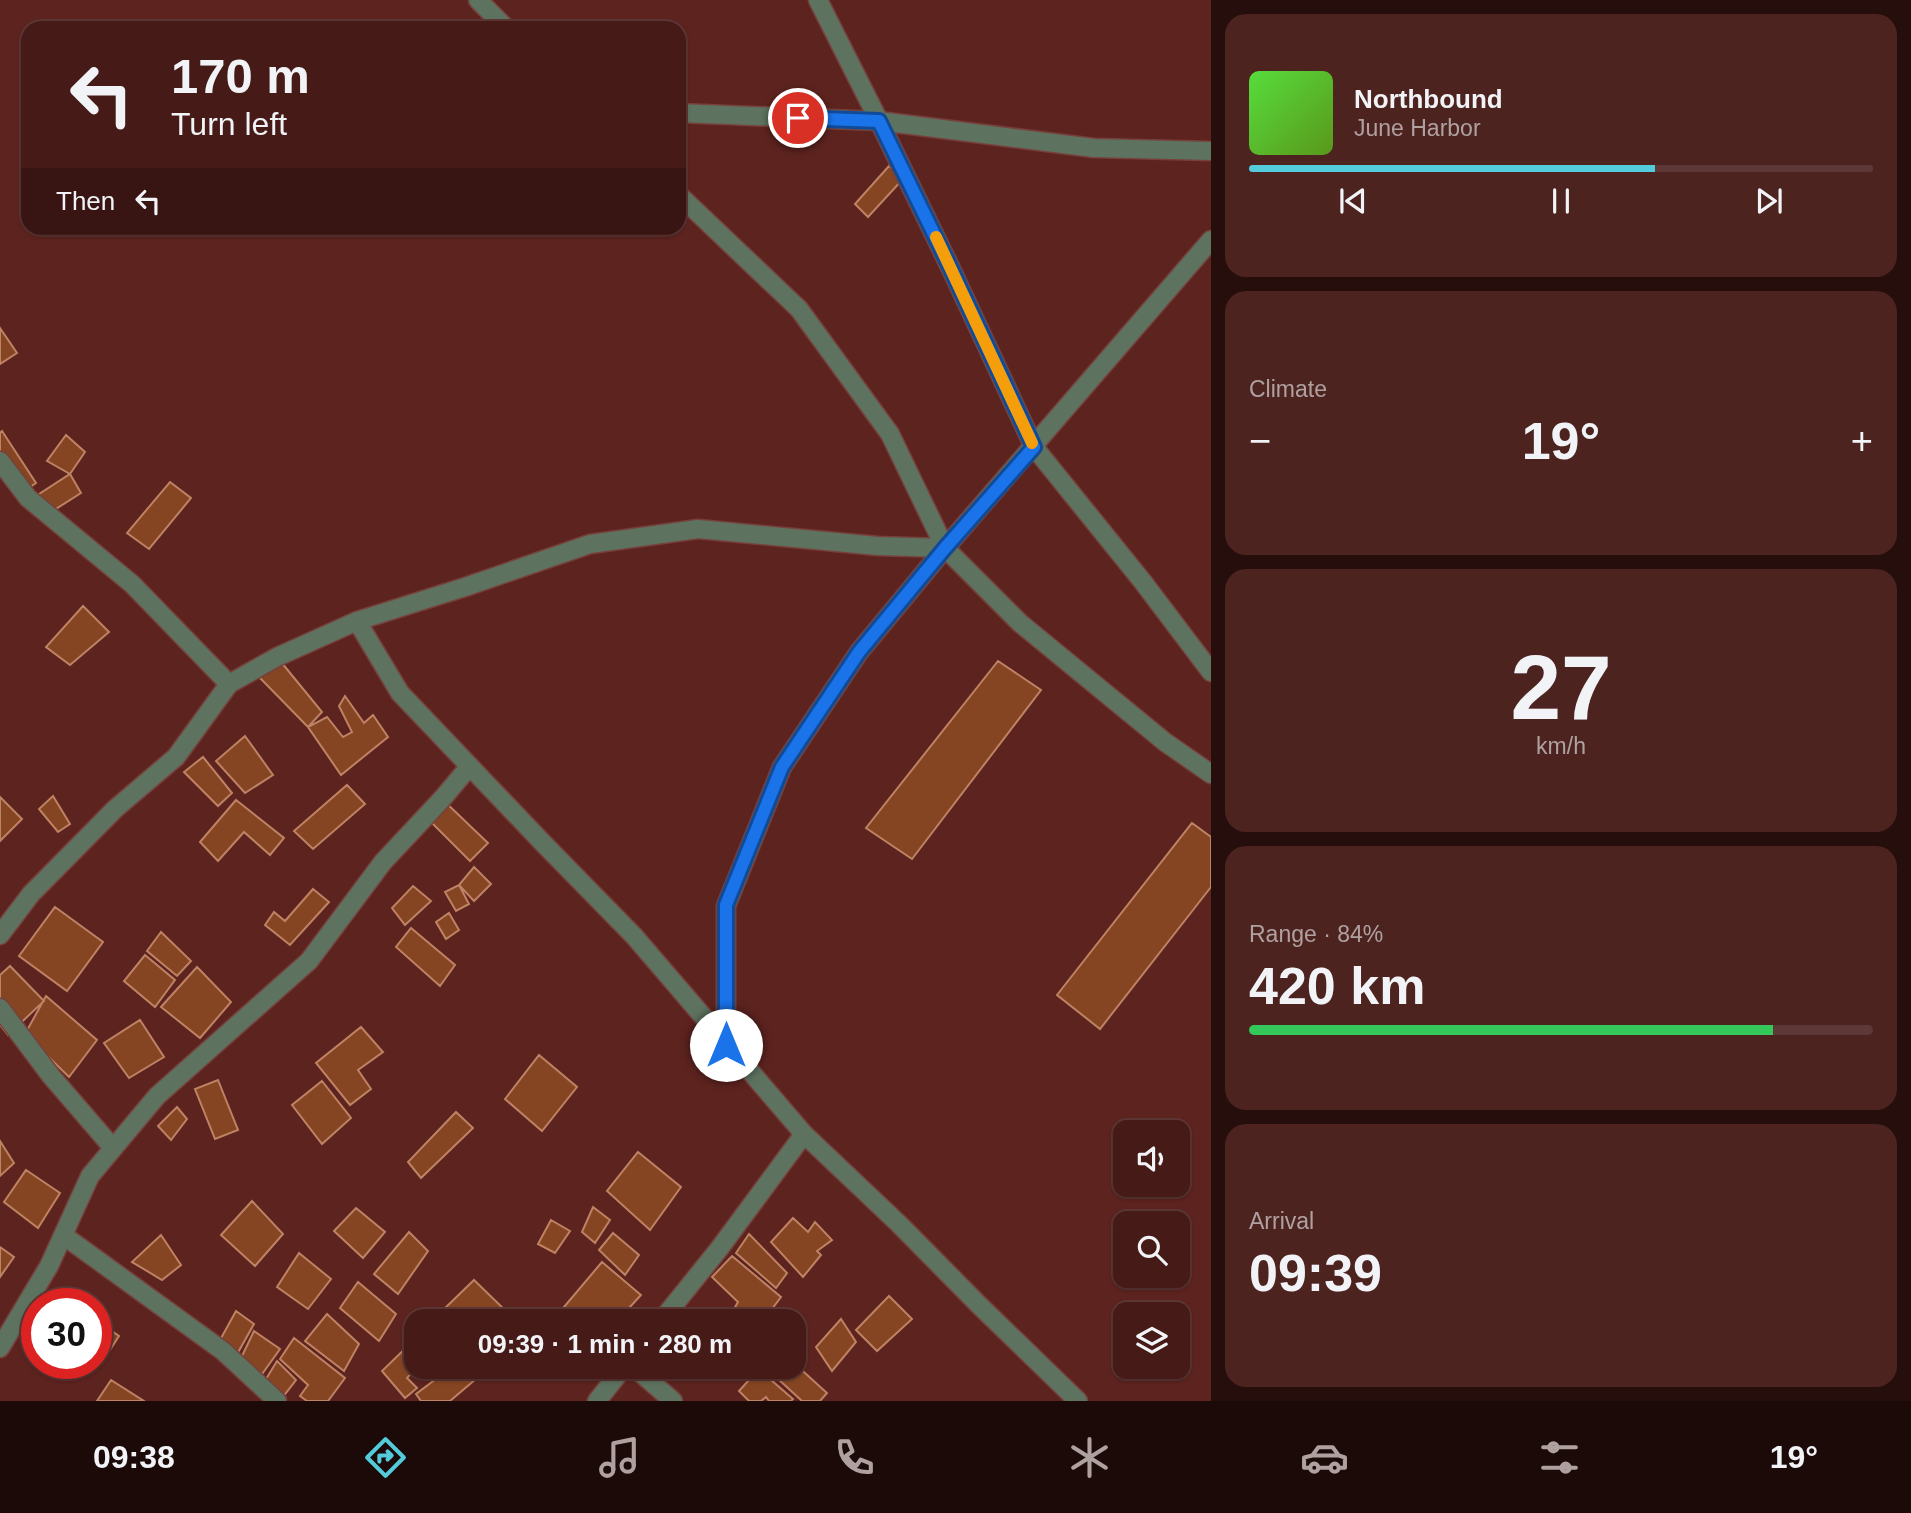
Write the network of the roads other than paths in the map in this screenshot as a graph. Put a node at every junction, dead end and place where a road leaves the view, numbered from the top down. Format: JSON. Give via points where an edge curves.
{"nodes":[{"id":1,"x":478,"y":0,"type":"edge"},
{"id":2,"x":818,"y":0,"type":"edge"},
{"id":3,"x":499,"y":21,"type":"edge"},
{"id":4,"x":686,"y":113,"type":"edge"},
{"id":5,"x":879,"y":121,"type":"junction"},
{"id":6,"x":1211,"y":151,"type":"edge"},
{"id":7,"x":686,"y":202,"type":"edge"},
{"id":8,"x":1211,"y":240,"type":"edge"},
{"id":9,"x":1034,"y":447,"type":"junction"},
{"id":10,"x":0,"y":461,"type":"edge"},
{"id":11,"x":945,"y":548,"type":"junction"},
{"id":12,"x":357,"y":621,"type":"junction"},
{"id":13,"x":1211,"y":672,"type":"edge"},
{"id":14,"x":229,"y":684,"type":"junction"},
{"id":15,"x":469,"y":767,"type":"junction"},
{"id":16,"x":1211,"y":774,"type":"edge"},
{"id":17,"x":0,"y":935,"type":"edge"},
{"id":18,"x":0,"y":1008,"type":"edge"},
{"id":19,"x":726,"y":1045,"type":"junction"},
{"id":20,"x":804,"y":1133,"type":"junction"},
{"id":21,"x":113,"y":1148,"type":"junction"},
{"id":22,"x":63,"y":1235,"type":"junction"},
{"id":23,"x":671,"y":1309,"type":"edge"},
{"id":24,"x":0,"y":1348,"type":"edge"},
{"id":25,"x":614,"y":1379,"type":"edge"},
{"id":26,"x":648,"y":1379,"type":"edge"},
{"id":27,"x":276,"y":1401,"type":"edge"},
{"id":28,"x":597,"y":1401,"type":"edge"},
{"id":29,"x":673,"y":1401,"type":"edge"},
{"id":30,"x":1077,"y":1401,"type":"edge"}],
"edges":[{"from":1,"to":3,"type":"street"},
{"from":2,"to":5,"type":"street"},
{"from":4,"to":5,"type":"street"},
{"from":5,"to":6,"type":"street","via":[[1094,148]]},
{"from":5,"to":9,"type":"street"},
{"from":7,"to":11,"type":"street","via":[[799,309],[890,433]]},
{"from":8,"to":9,"type":"street"},
{"from":9,"to":11,"type":"street"},
{"from":9,"to":13,"type":"street"},
{"from":10,"to":14,"type":"street","via":[[28,498],[132,584]]},
{"from":11,"to":12,"type":"street","via":[[698,529],[590,544]]},
{"from":11,"to":16,"type":"street","via":[[1020,623]]},
{"from":11,"to":19,"type":"street","via":[[859,652],[782,767],[726,905]]},
{"from":12,"to":14,"type":"street"},
{"from":12,"to":15,"type":"street","via":[[400,693]]},
{"from":14,"to":17,"type":"street","via":[[176,757],[115,809],[31,894]]},
{"from":15,"to":19,"type":"street","via":[[634,936]]},
{"from":15,"to":21,"type":"street","via":[[383,862],[309,961],[157,1096]]},
{"from":18,"to":21,"type":"street"},
{"from":19,"to":20,"type":"street"},
{"from":20,"to":23,"type":"street"},
{"from":20,"to":30,"type":"street"},
{"from":21,"to":22,"type":"street","via":[[90,1176]]},
{"from":22,"to":24,"type":"street"},
{"from":22,"to":27,"type":"street","via":[[223,1351]]},
{"from":25,"to":28,"type":"street"},
{"from":26,"to":29,"type":"street"}]}
